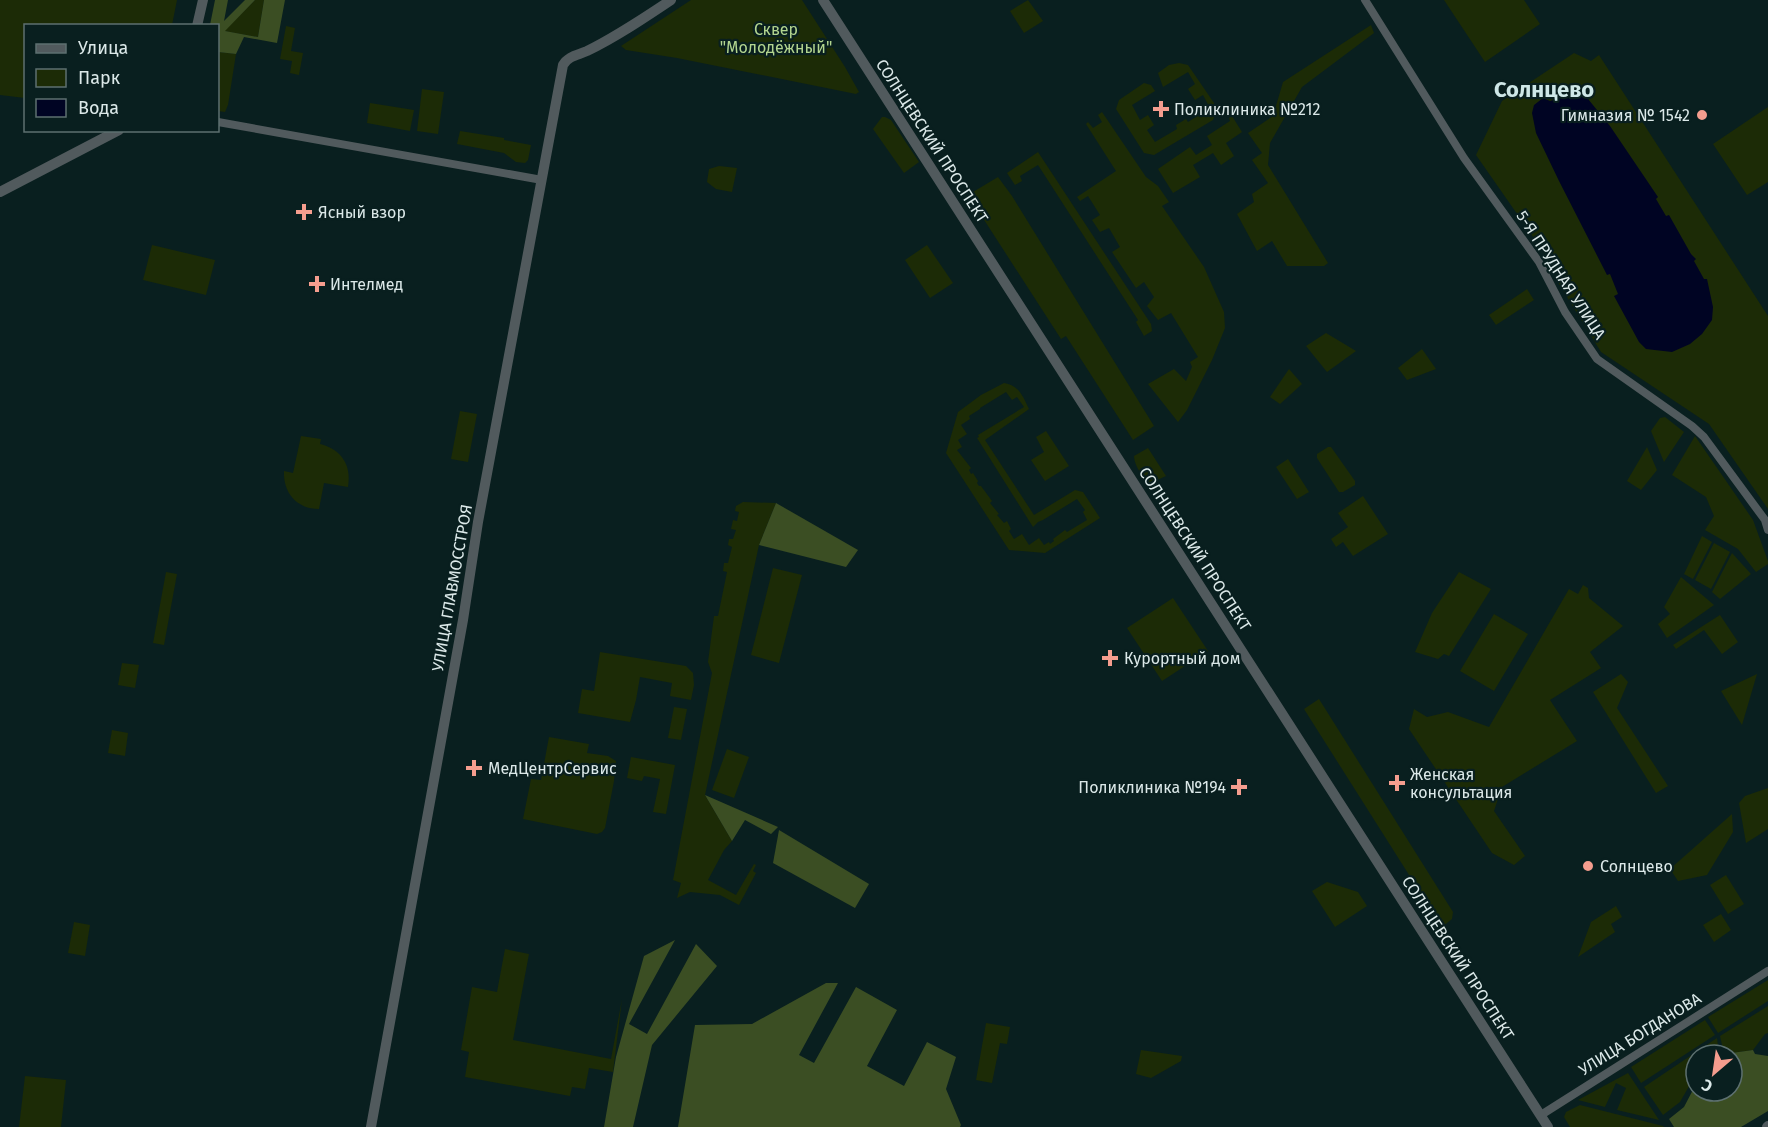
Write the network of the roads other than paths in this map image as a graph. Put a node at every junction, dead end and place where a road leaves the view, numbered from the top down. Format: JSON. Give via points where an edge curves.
{"nodes":[{"id":1,"x":203,"y":0,"type":"edge"},
{"id":2,"x":671,"y":0,"type":"edge"},
{"id":3,"x":823,"y":0,"type":"edge"},
{"id":4,"x":1365,"y":0,"type":"edge"},
{"id":5,"x":197,"y":24,"type":"edge"},
{"id":6,"x":219,"y":122,"type":"edge"},
{"id":7,"x":115,"y":132,"type":"edge"},
{"id":8,"x":542,"y":180,"type":"junction"},
{"id":9,"x":0,"y":192,"type":"edge"},
{"id":10,"x":1768,"y":531,"type":"edge"},
{"id":11,"x":1768,"y":971,"type":"edge"},
{"id":12,"x":1541,"y":1115,"type":"junction"},
{"id":13,"x":371,"y":1127,"type":"edge"},
{"id":14,"x":1548,"y":1127,"type":"edge"}],
"edges":[{"from":1,"to":5,"type":"street"},
{"from":2,"to":8,"type":"street","name":"УЛИЦА ГЛАВМОССТРОЯ","via":[[613,37],[570,57],[563,65]]},
{"from":3,"to":12,"type":"street","name":"СОЛНЦЕВСКИЙ ПРОСПЕКТ"},
{"from":4,"to":10,"type":"street","name":"5-Я ПРУДНАЯ УЛИЦА","via":[[1464,158],[1539,262],[1565,312],[1598,359],[1704,438],[1765,520]]},
{"from":6,"to":8,"type":"street"},
{"from":7,"to":9,"type":"street"},
{"from":8,"to":13,"type":"street","name":"УЛИЦА ГЛАВМОССТРОЯ"},
{"from":11,"to":12,"type":"street","name":"УЛИЦА БОГДАНОВА"},
{"from":12,"to":14,"type":"street"}]}
